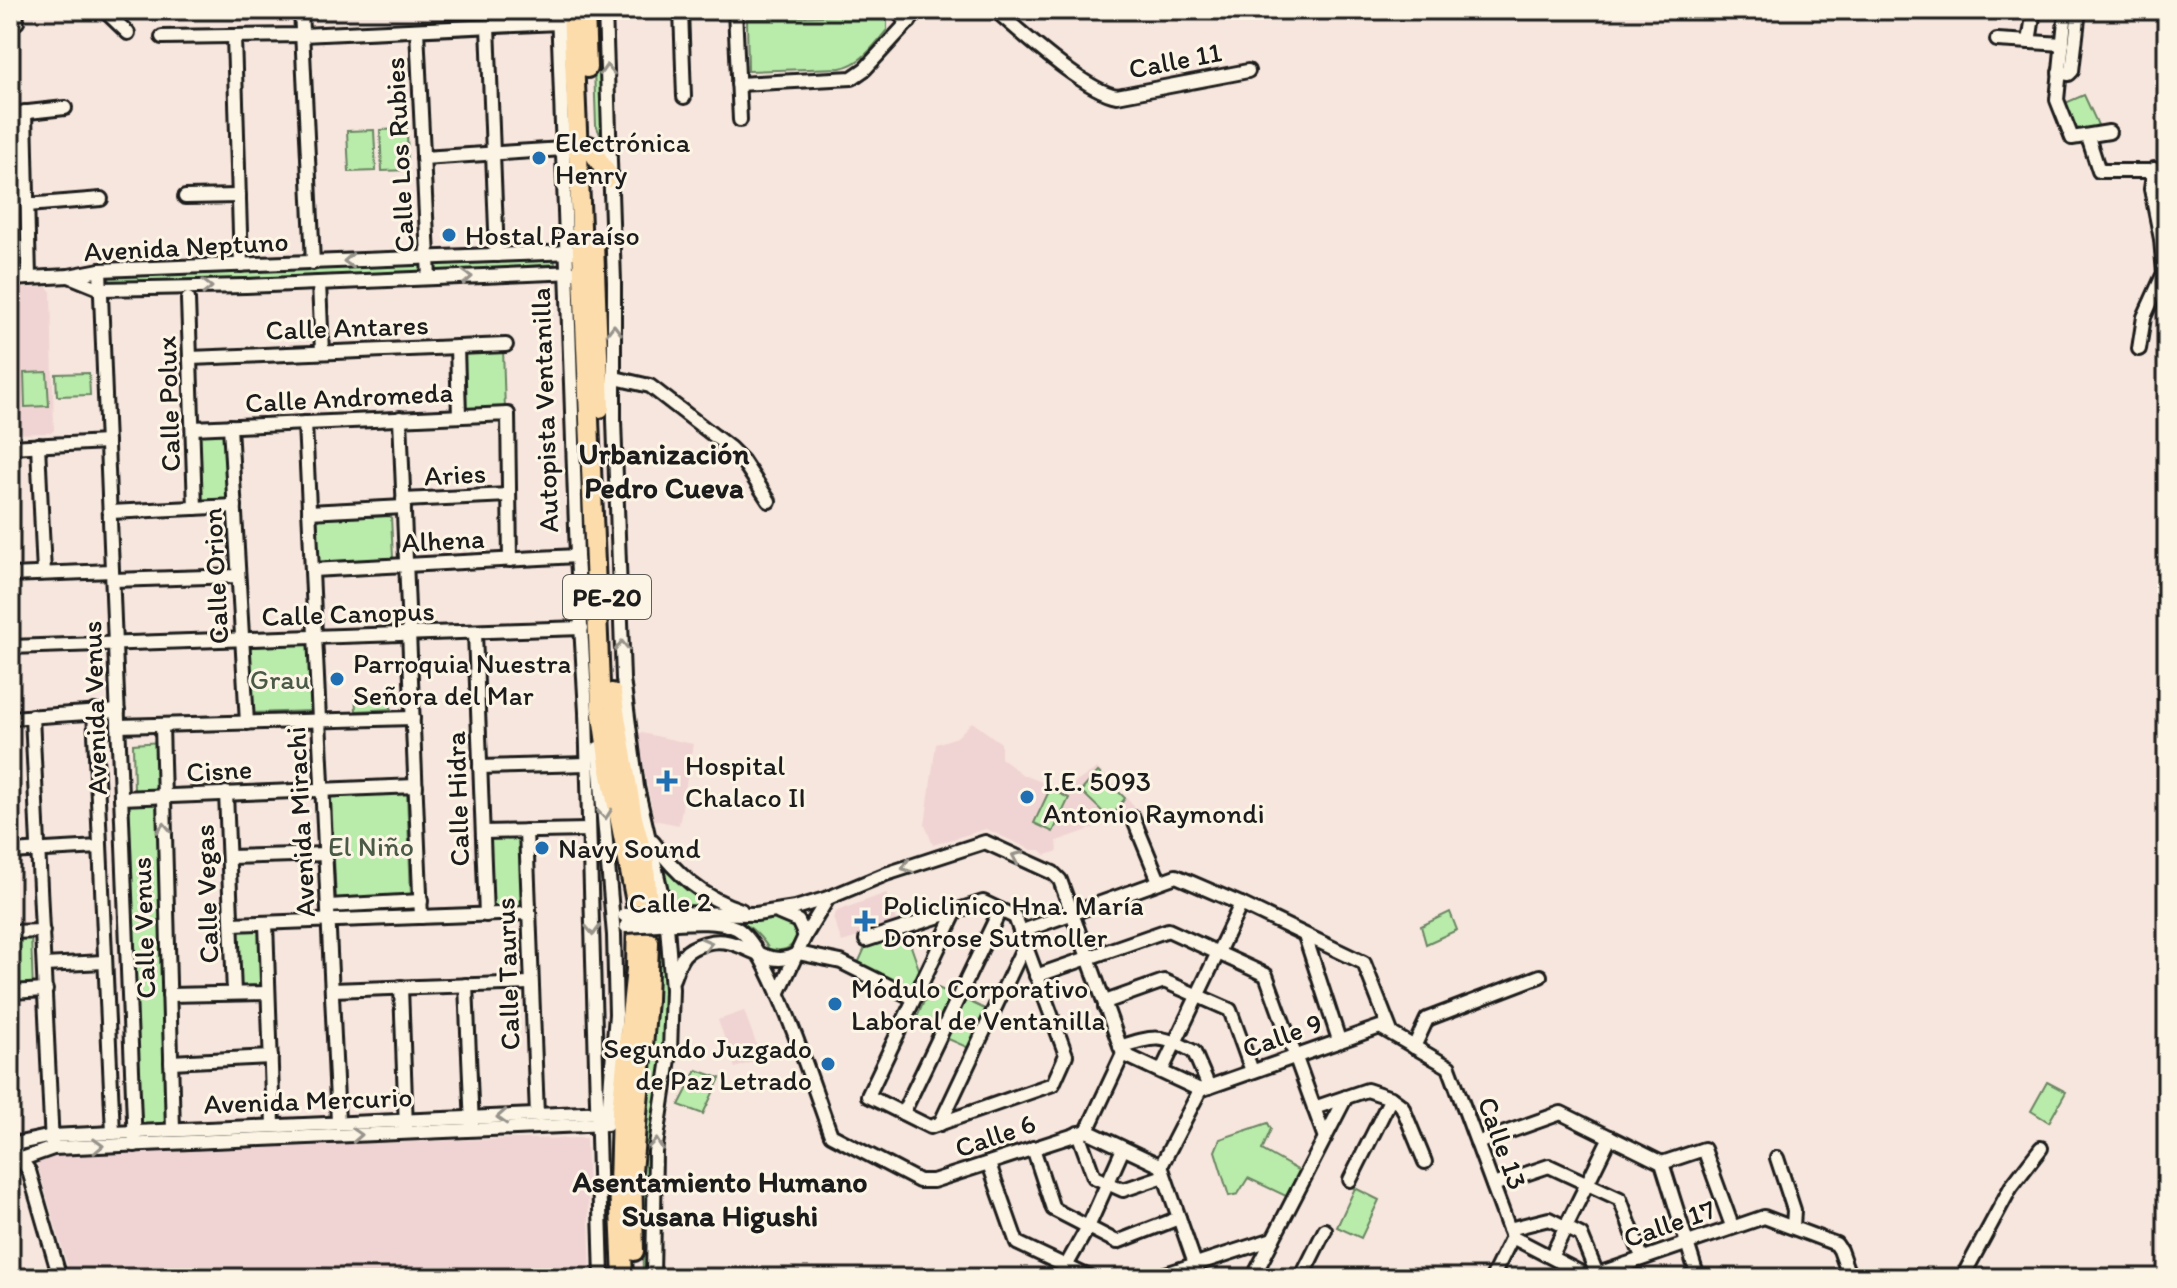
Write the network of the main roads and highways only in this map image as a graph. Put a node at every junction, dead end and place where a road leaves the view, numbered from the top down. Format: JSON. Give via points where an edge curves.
{"nodes":[{"id":1,"x":585,"y":10,"type":"edge"},
{"id":2,"x":563,"y":14,"type":"edge"},
{"id":3,"x":575,"y":89,"type":"junction"},
{"id":4,"x":562,"y":122,"type":"road end"},
{"id":5,"x":589,"y":146,"type":"junction"},
{"id":6,"x":610,"y":178,"type":"road end"},
{"id":7,"x":581,"y":251,"type":"junction"},
{"id":8,"x":582,"y":272,"type":"junction"},
{"id":9,"x":595,"y":603,"type":"junction"},
{"id":10,"x":582,"y":628,"type":"road end"},
{"id":11,"x":641,"y":920,"type":"junction"},
{"id":12,"x":623,"y":1278,"type":"edge"},
{"id":13,"x":635,"y":1278,"type":"edge"}],
"edges":[{"from":1,"to":5,"type":"highway","number":"PE-20"},
{"from":2,"to":3,"type":"highway","number":"PE-20"},
{"from":3,"to":4,"type":"highway"},
{"from":3,"to":7,"type":"highway","number":"PE-20"},
{"from":5,"to":6,"type":"highway"},
{"from":5,"to":7,"type":"highway","number":"PE-20"},
{"from":7,"to":8,"type":"highway","name":"Autopista Ventanilla","number":"PE-20"},
{"from":8,"to":9,"type":"highway","name":"Autopista Ventanilla","number":"PE-20"},
{"from":8,"to":11,"type":"highway","name":"Autopista Ventanilla","number":"PE-20","via":[[613,706],[645,863]]},
{"from":9,"to":10,"type":"highway"},
{"from":9,"to":11,"type":"highway","name":"Autopista Ventanilla","number":"PE-20","via":[[604,735]]},
{"from":11,"to":12,"type":"highway","number":"PE-20","via":[[621,1110]]},
{"from":11,"to":13,"type":"highway","number":"PE-20","via":[[647,1000],[632,1172]]}]}
